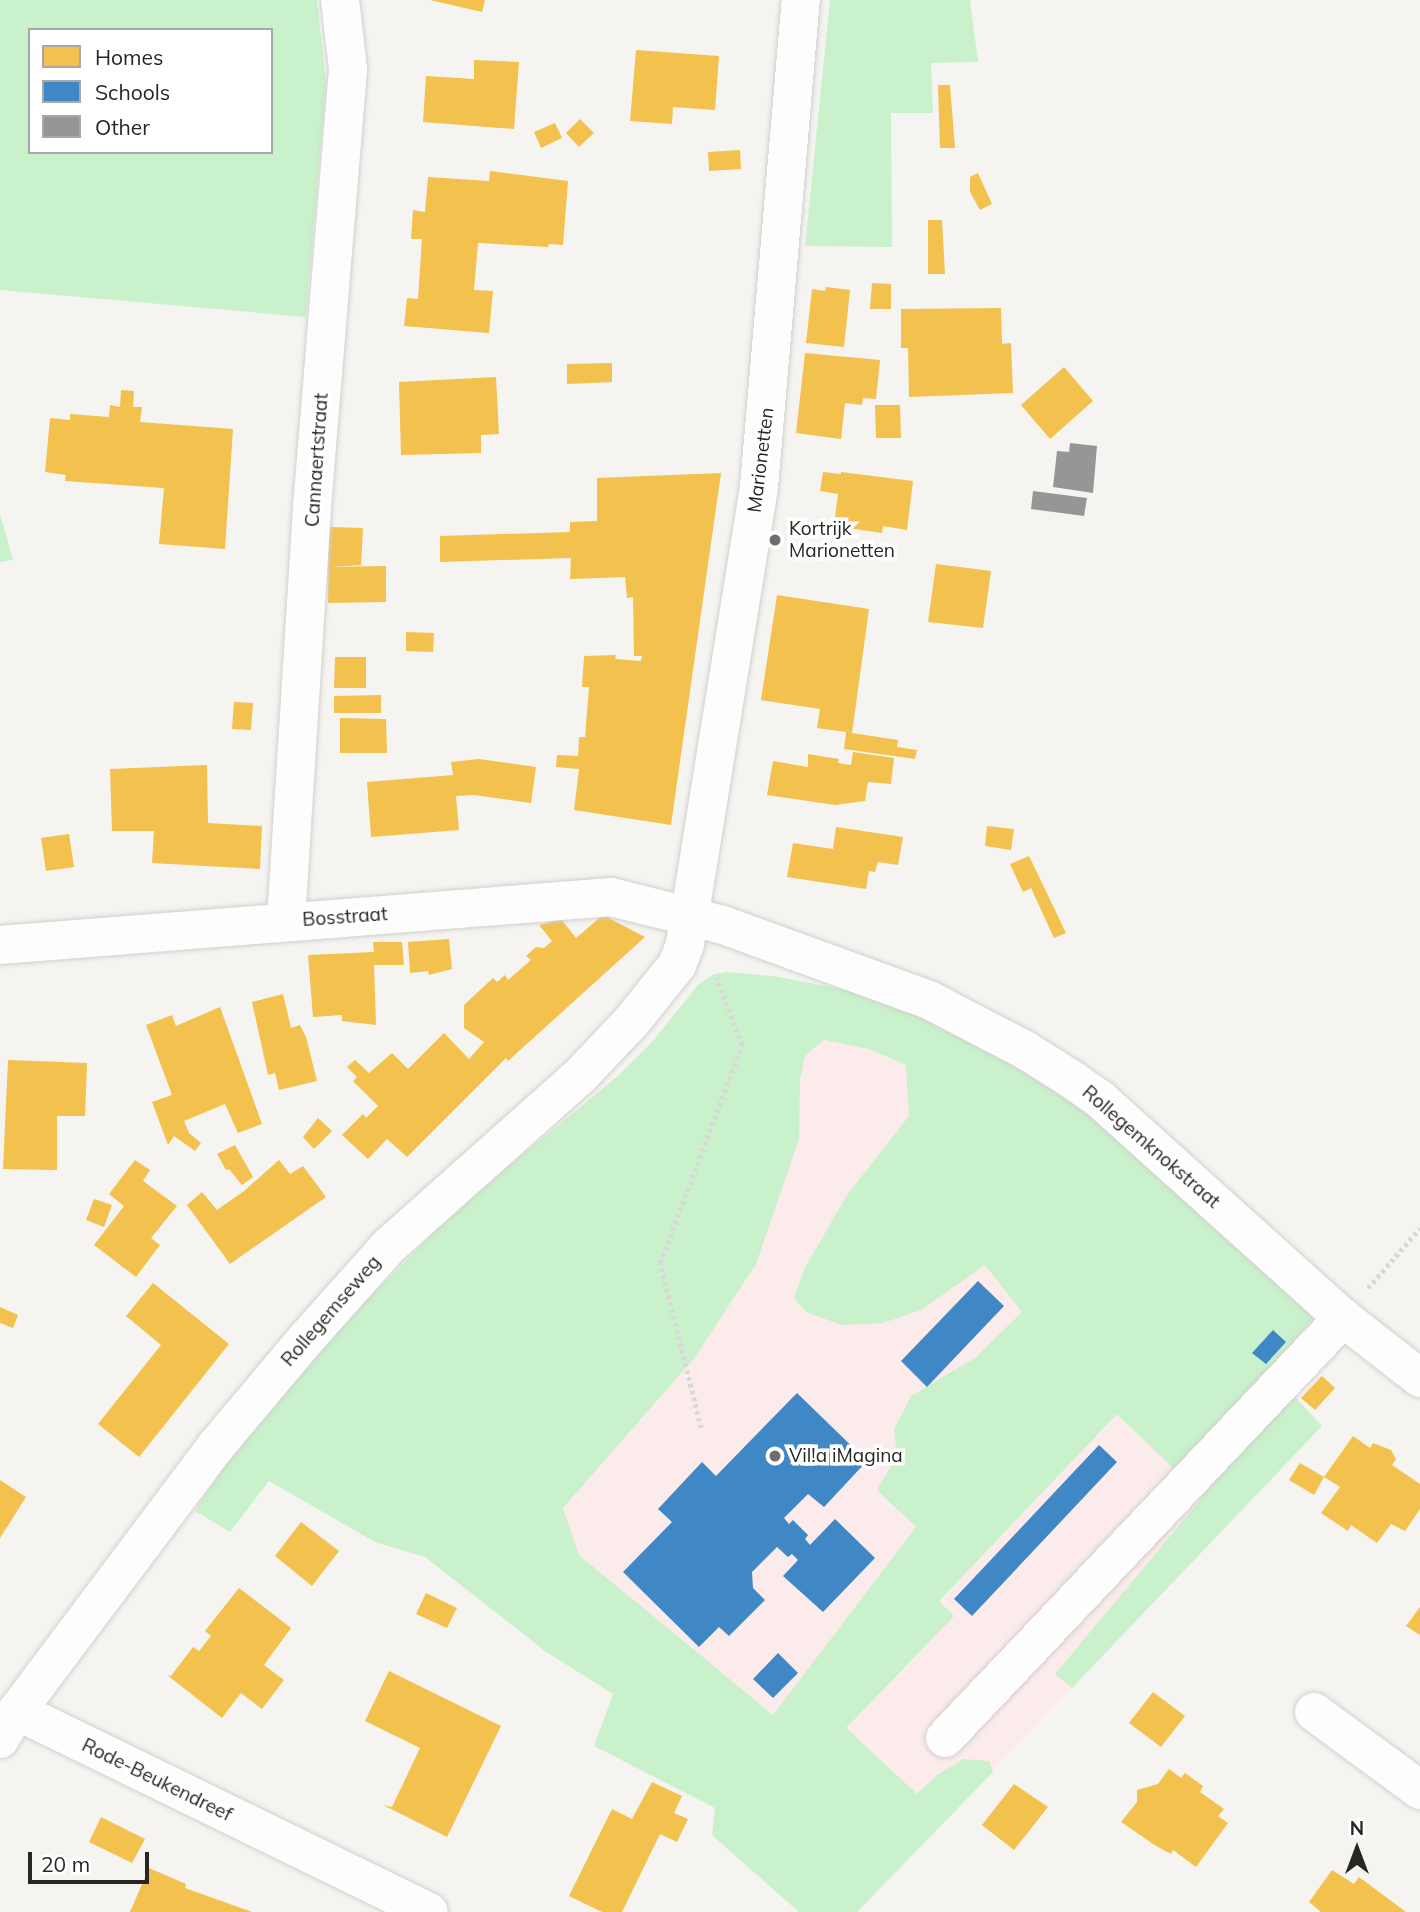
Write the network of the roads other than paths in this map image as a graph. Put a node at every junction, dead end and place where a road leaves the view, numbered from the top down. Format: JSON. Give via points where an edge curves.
{"nodes":[{"id":1,"x":340,"y":0,"type":"edge"},
{"id":2,"x":802,"y":0,"type":"edge"},
{"id":3,"x":286,"y":921,"type":"junction"},
{"id":4,"x":687,"y":930,"type":"junction"},
{"id":5,"x":0,"y":945,"type":"edge"},
{"id":6,"x":1343,"y":1318,"type":"junction"},
{"id":7,"x":1420,"y":1378,"type":"edge"},
{"id":8,"x":1314,"y":1712,"type":"dead end"},
{"id":9,"x":8,"y":1725,"type":"edge"},
{"id":10,"x":944,"y":1738,"type":"dead end"},
{"id":11,"x":1420,"y":1790,"type":"edge"},
{"id":12,"x":368,"y":1898,"type":"edge"},
{"id":13,"x":429,"y":1912,"type":"edge"}],
"edges":[{"from":1,"to":3,"type":"street","name":"Cannaertstraat","via":[[348,69],[312,507]]},
{"from":2,"to":4,"type":"street","name":"Marionetten","via":[[759,487]]},
{"from":3,"to":4,"type":"street","name":"Bosstraat","via":[[611,897]]},
{"from":3,"to":5,"type":"street","name":"Bosstraat"},
{"from":4,"to":6,"type":"street","name":"Rollegemknokstraat","via":[[723,925],[929,1000],[1025,1050],[1102,1101]]},
{"from":4,"to":9,"type":"street","name":"Rollegemseweg","via":[[677,965],[632,1021],[588,1067],[389,1246],[307,1338],[216,1446]]},
{"from":6,"to":7,"type":"street","name":"Rollegemknokstraat"},
{"from":6,"to":10,"type":"street"},
{"from":8,"to":11,"type":"street"},
{"from":9,"to":12,"type":"street","name":"Rode-Beukendreef"},
{"from":12,"to":13,"type":"street","name":"Rode-Beukendreef"}]}
